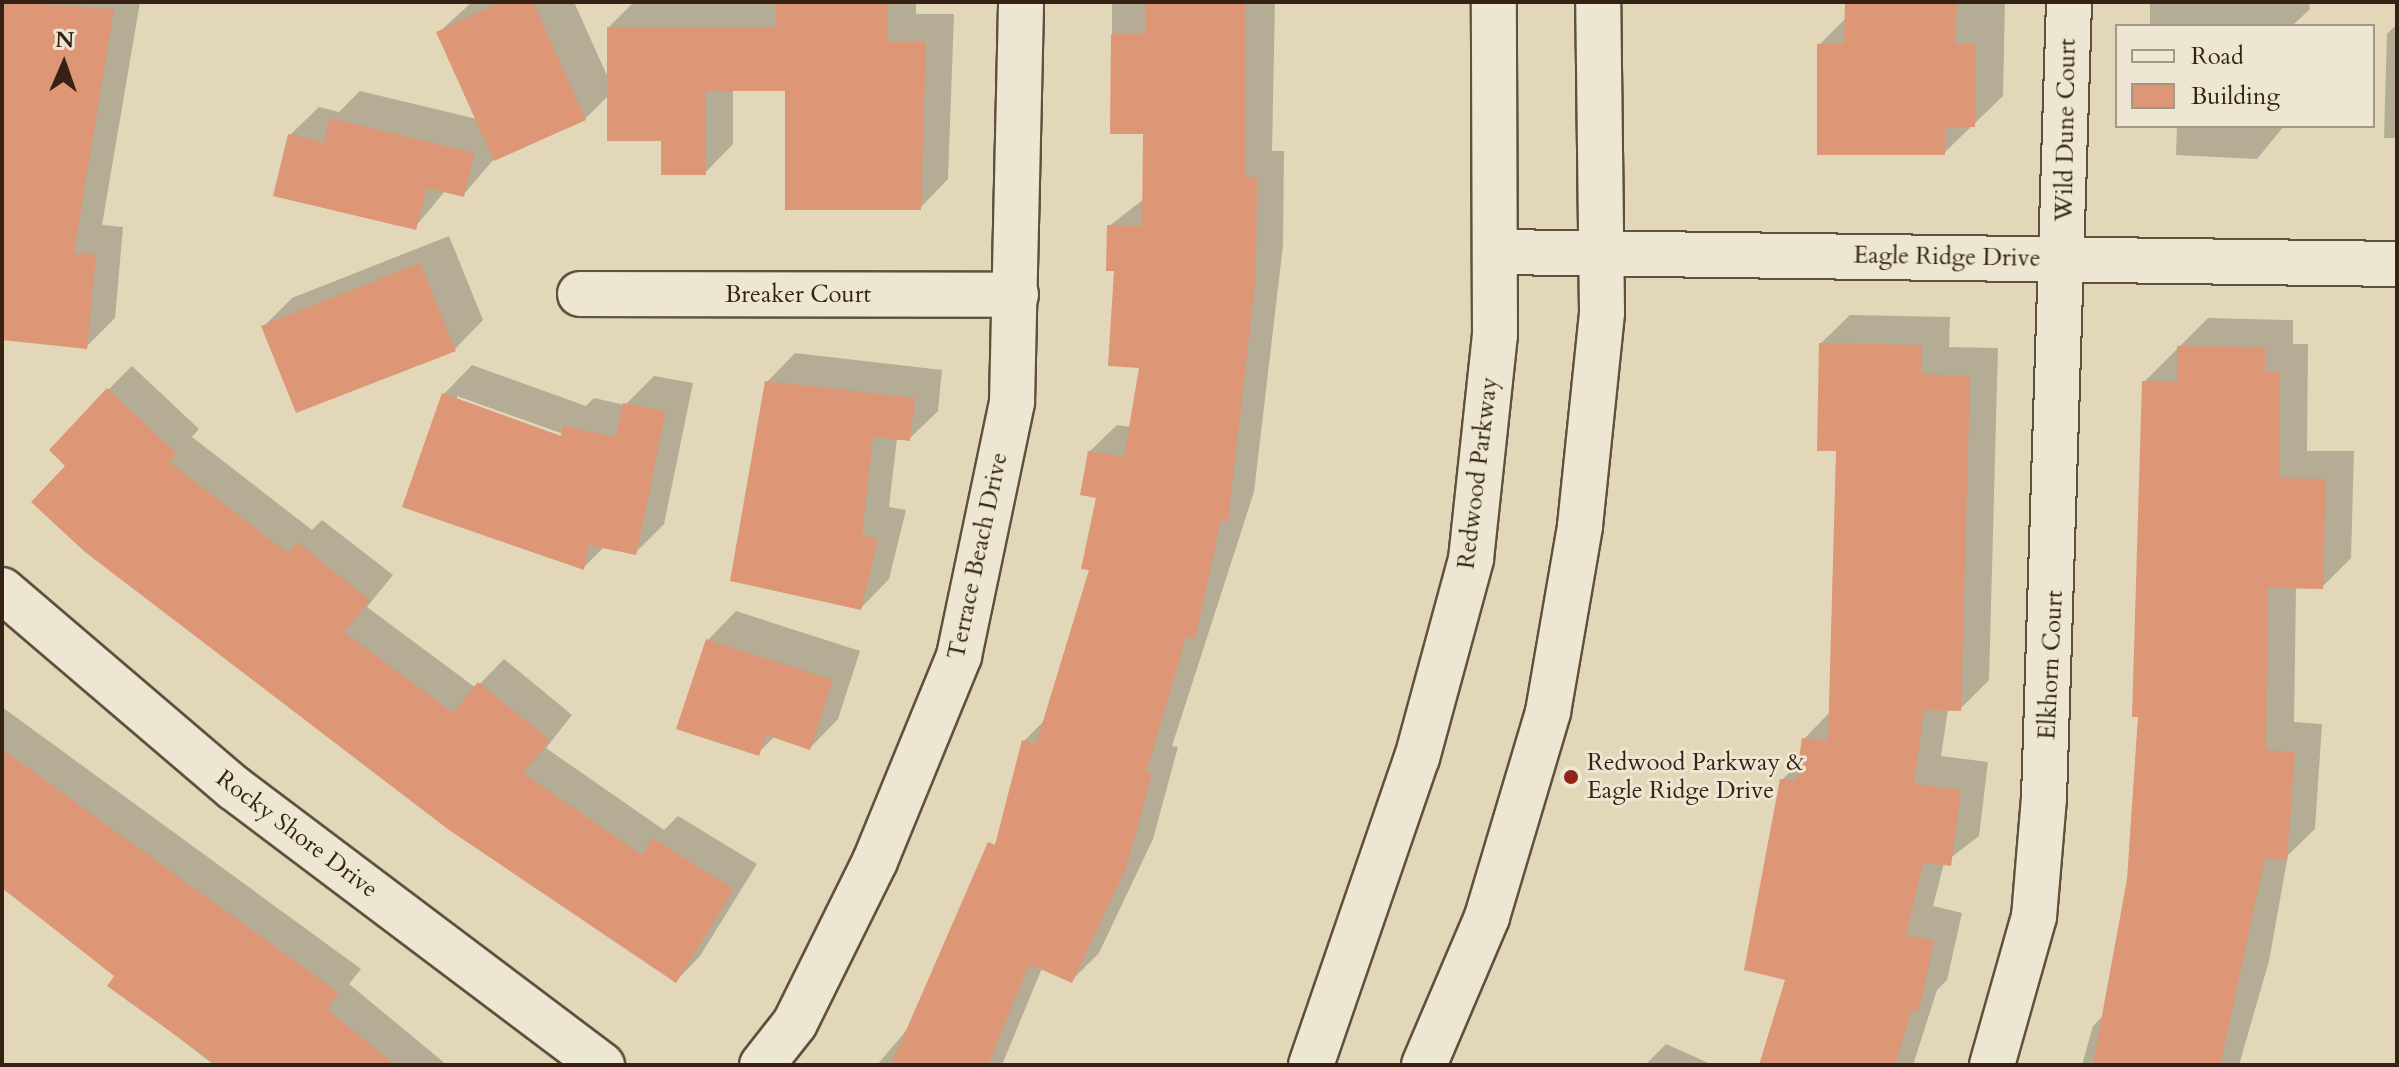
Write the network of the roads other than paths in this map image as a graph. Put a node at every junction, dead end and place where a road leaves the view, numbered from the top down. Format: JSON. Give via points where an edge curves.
{"nodes":[{"id":1,"x":1021,"y":2,"type":"edge"},
{"id":2,"x":1494,"y":2,"type":"edge"},
{"id":3,"x":1598,"y":2,"type":"edge"},
{"id":4,"x":2069,"y":2,"type":"edge"},
{"id":5,"x":1496,"y":252,"type":"junction"},
{"id":6,"x":1602,"y":254,"type":"junction"},
{"id":7,"x":2063,"y":259,"type":"junction"},
{"id":8,"x":2397,"y":264,"type":"edge"},
{"id":9,"x":580,"y":294,"type":"dead end"},
{"id":10,"x":1016,"y":295,"type":"junction"},
{"id":11,"x":2,"y":590,"type":"edge"},
{"id":12,"x":602,"y":1065,"type":"edge"},
{"id":13,"x":762,"y":1065,"type":"edge"},
{"id":14,"x":1311,"y":1065,"type":"edge"},
{"id":15,"x":1424,"y":1065,"type":"edge"},
{"id":16,"x":1992,"y":1065,"type":"edge"}],
"edges":[{"from":1,"to":10,"type":"street","name":"Terrace Beach Drive"},
{"from":2,"to":5,"type":"street","name":"Redwood Parkway"},
{"from":3,"to":6,"type":"street"},
{"from":4,"to":7,"type":"street","name":"Wild Dune Court"},
{"from":5,"to":6,"type":"street","name":"Eagle Ridge Drive"},
{"from":5,"to":14,"type":"street","name":"Redwood Parkway","via":[[1495,335],[1471,559],[1417,758]]},
{"from":6,"to":7,"type":"street","name":"Eagle Ridge Drive"},
{"from":6,"to":15,"type":"street","via":[[1580,526],[1548,712],[1487,917]]},
{"from":7,"to":8,"type":"street","name":"Eagle Ridge Drive"},
{"from":7,"to":16,"type":"street","name":"Elkhorn Court","via":[[2053,648],[2035,902]]},
{"from":9,"to":10,"type":"street","name":"Breaker Court"},
{"from":10,"to":13,"type":"street","name":"Terrace Beach Drive","via":[[1012,402],[959,656],[875,861],[795,1023]]},
{"from":11,"to":12,"type":"street","name":"Rocky Shore Drive","via":[[234,788]]}]}
